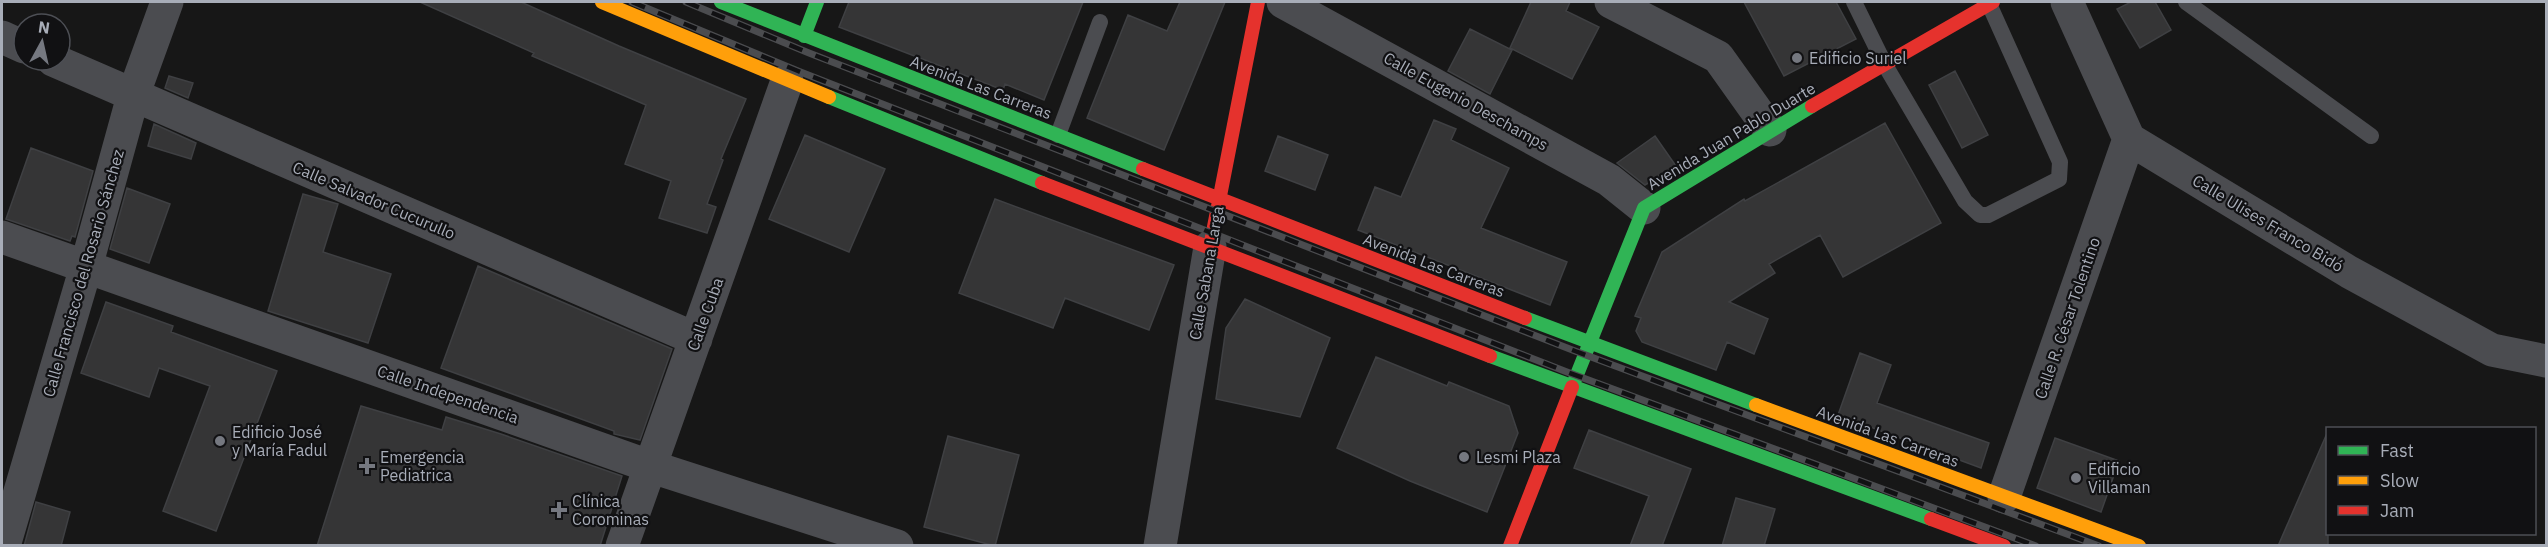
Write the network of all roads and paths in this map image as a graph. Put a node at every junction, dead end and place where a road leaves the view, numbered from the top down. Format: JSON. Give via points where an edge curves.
{"nodes":[{"id":1,"x":167,"y":2,"type":"edge"},
{"id":2,"x":602,"y":2,"type":"edge"},
{"id":3,"x":722,"y":2,"type":"edge"},
{"id":4,"x":817,"y":2,"type":"edge"},
{"id":5,"x":1258,"y":2,"type":"edge"},
{"id":6,"x":1283,"y":2,"type":"edge"},
{"id":7,"x":1611,"y":2,"type":"edge"},
{"id":8,"x":1854,"y":2,"type":"edge"},
{"id":9,"x":2067,"y":2,"type":"edge"},
{"id":10,"x":2186,"y":2,"type":"edge"},
{"id":11,"x":1991,"y":3,"type":"edge"},
{"id":12,"x":1100,"y":22,"type":"dead end"},
{"id":13,"x":804,"y":36,"type":"junction"},
{"id":14,"x":1885,"y":65,"type":"junction"},
{"id":15,"x":72,"y":69,"type":"edge"},
{"id":16,"x":787,"y":81,"type":"junction"},
{"id":17,"x":133,"y":96,"type":"junction"},
{"id":18,"x":1770,"y":130,"type":"junction"},
{"id":19,"x":1058,"y":135,"type":"junction"},
{"id":20,"x":2371,"y":136,"type":"dead end"},
{"id":21,"x":2129,"y":139,"type":"junction"},
{"id":22,"x":1219,"y":199,"type":"junction"},
{"id":23,"x":1644,"y":208,"type":"junction"},
{"id":24,"x":2,"y":237,"type":"edge"},
{"id":25,"x":1210,"y":247,"type":"junction"},
{"id":26,"x":86,"y":267,"type":"junction"},
{"id":27,"x":696,"y":339,"type":"junction"},
{"id":28,"x":1589,"y":343,"type":"junction"},
{"id":29,"x":2547,"y":362,"type":"edge"},
{"id":30,"x":1572,"y":387,"type":"junction"},
{"id":31,"x":649,"y":465,"type":"junction"},
{"id":32,"x":2004,"y":497,"type":"junction"},
{"id":33,"x":1996,"y":544,"type":"edge"},
{"id":34,"x":4,"y":546,"type":"edge"},
{"id":35,"x":622,"y":546,"type":"edge"},
{"id":36,"x":897,"y":546,"type":"edge"},
{"id":37,"x":1160,"y":546,"type":"edge"},
{"id":38,"x":1510,"y":546,"type":"edge"},
{"id":39,"x":2139,"y":546,"type":"edge"}],
"edges":[{"from":1,"to":17,"type":"street","name":"Calle Francisco del Rosario Sánchez"},
{"from":2,"to":16,"type":"main road"},
{"from":3,"to":13,"type":"main road","name":"Avenida Las Carreras"},
{"from":4,"to":13,"type":"main road"},
{"from":5,"to":22,"type":"main road","name":"Calle Sabana Larga"},
{"from":6,"to":23,"type":"street","name":"Calle Eugenio Deschamps","via":[[1610,180]]},
{"from":7,"to":18,"type":"street","via":[[1718,57]]},
{"from":8,"to":14,"type":"lane"},
{"from":9,"to":21,"type":"street"},
{"from":10,"to":20,"type":"lane"},
{"from":11,"to":14,"type":"main road","name":"Avenida Juan Pablo Duarte"},
{"from":11,"to":14,"type":"lane","via":[[2060,162],[2059,179],[1988,215],[1980,215],[1965,201]]},
{"from":12,"to":19,"type":"lane"},
{"from":13,"to":19,"type":"main road","name":"Avenida Las Carreras"},
{"from":14,"to":18,"type":"main road","name":"Avenida Juan Pablo Duarte"},
{"from":15,"to":17,"type":"street","name":"Calle Salvador Cucurullo"},
{"from":16,"to":25,"type":"main road"},
{"from":16,"to":27,"type":"street","name":"Calle Cuba"},
{"from":17,"to":26,"type":"street","name":"Calle Francisco del Rosario Sánchez"},
{"from":17,"to":27,"type":"street","name":"Calle Salvador Cucurullo"},
{"from":18,"to":23,"type":"main road","name":"Avenida Juan Pablo Duarte"},
{"from":19,"to":22,"type":"main road","name":"Avenida Las Carreras"},
{"from":21,"to":29,"type":"street","name":"Calle Ulises Franco Bidó","via":[[2349,272],[2492,350]]},
{"from":21,"to":32,"type":"street","name":"Calle R. César Tolentino"},
{"from":22,"to":25,"type":"main road","name":"Calle Sabana Larga"},
{"from":22,"to":28,"type":"main road","name":"Avenida Las Carreras"},
{"from":23,"to":28,"type":"main road","name":"Avenida Juan Pablo Duarte"},
{"from":24,"to":26,"type":"street","name":"Calle Independencia"},
{"from":25,"to":30,"type":"main road"},
{"from":25,"to":37,"type":"street","name":"Calle Sabana Larga"},
{"from":26,"to":31,"type":"street","name":"Calle Independencia"},
{"from":26,"to":34,"type":"street","name":"Calle Francisco del Rosario Sánchez"},
{"from":27,"to":31,"type":"street","name":"Calle Cuba"},
{"from":28,"to":30,"type":"main road","name":"Avenida Juan Pablo Duarte"},
{"from":28,"to":32,"type":"main road","name":"Avenida Las Carreras"},
{"from":30,"to":33,"type":"main road"},
{"from":30,"to":38,"type":"main road","name":"Avenida Juan Pablo Duarte"},
{"from":31,"to":35,"type":"street","name":"Calle Cuba"},
{"from":31,"to":36,"type":"street","name":"Calle Independencia"},
{"from":32,"to":39,"type":"main road","name":"Avenida Las Carreras"}]}
